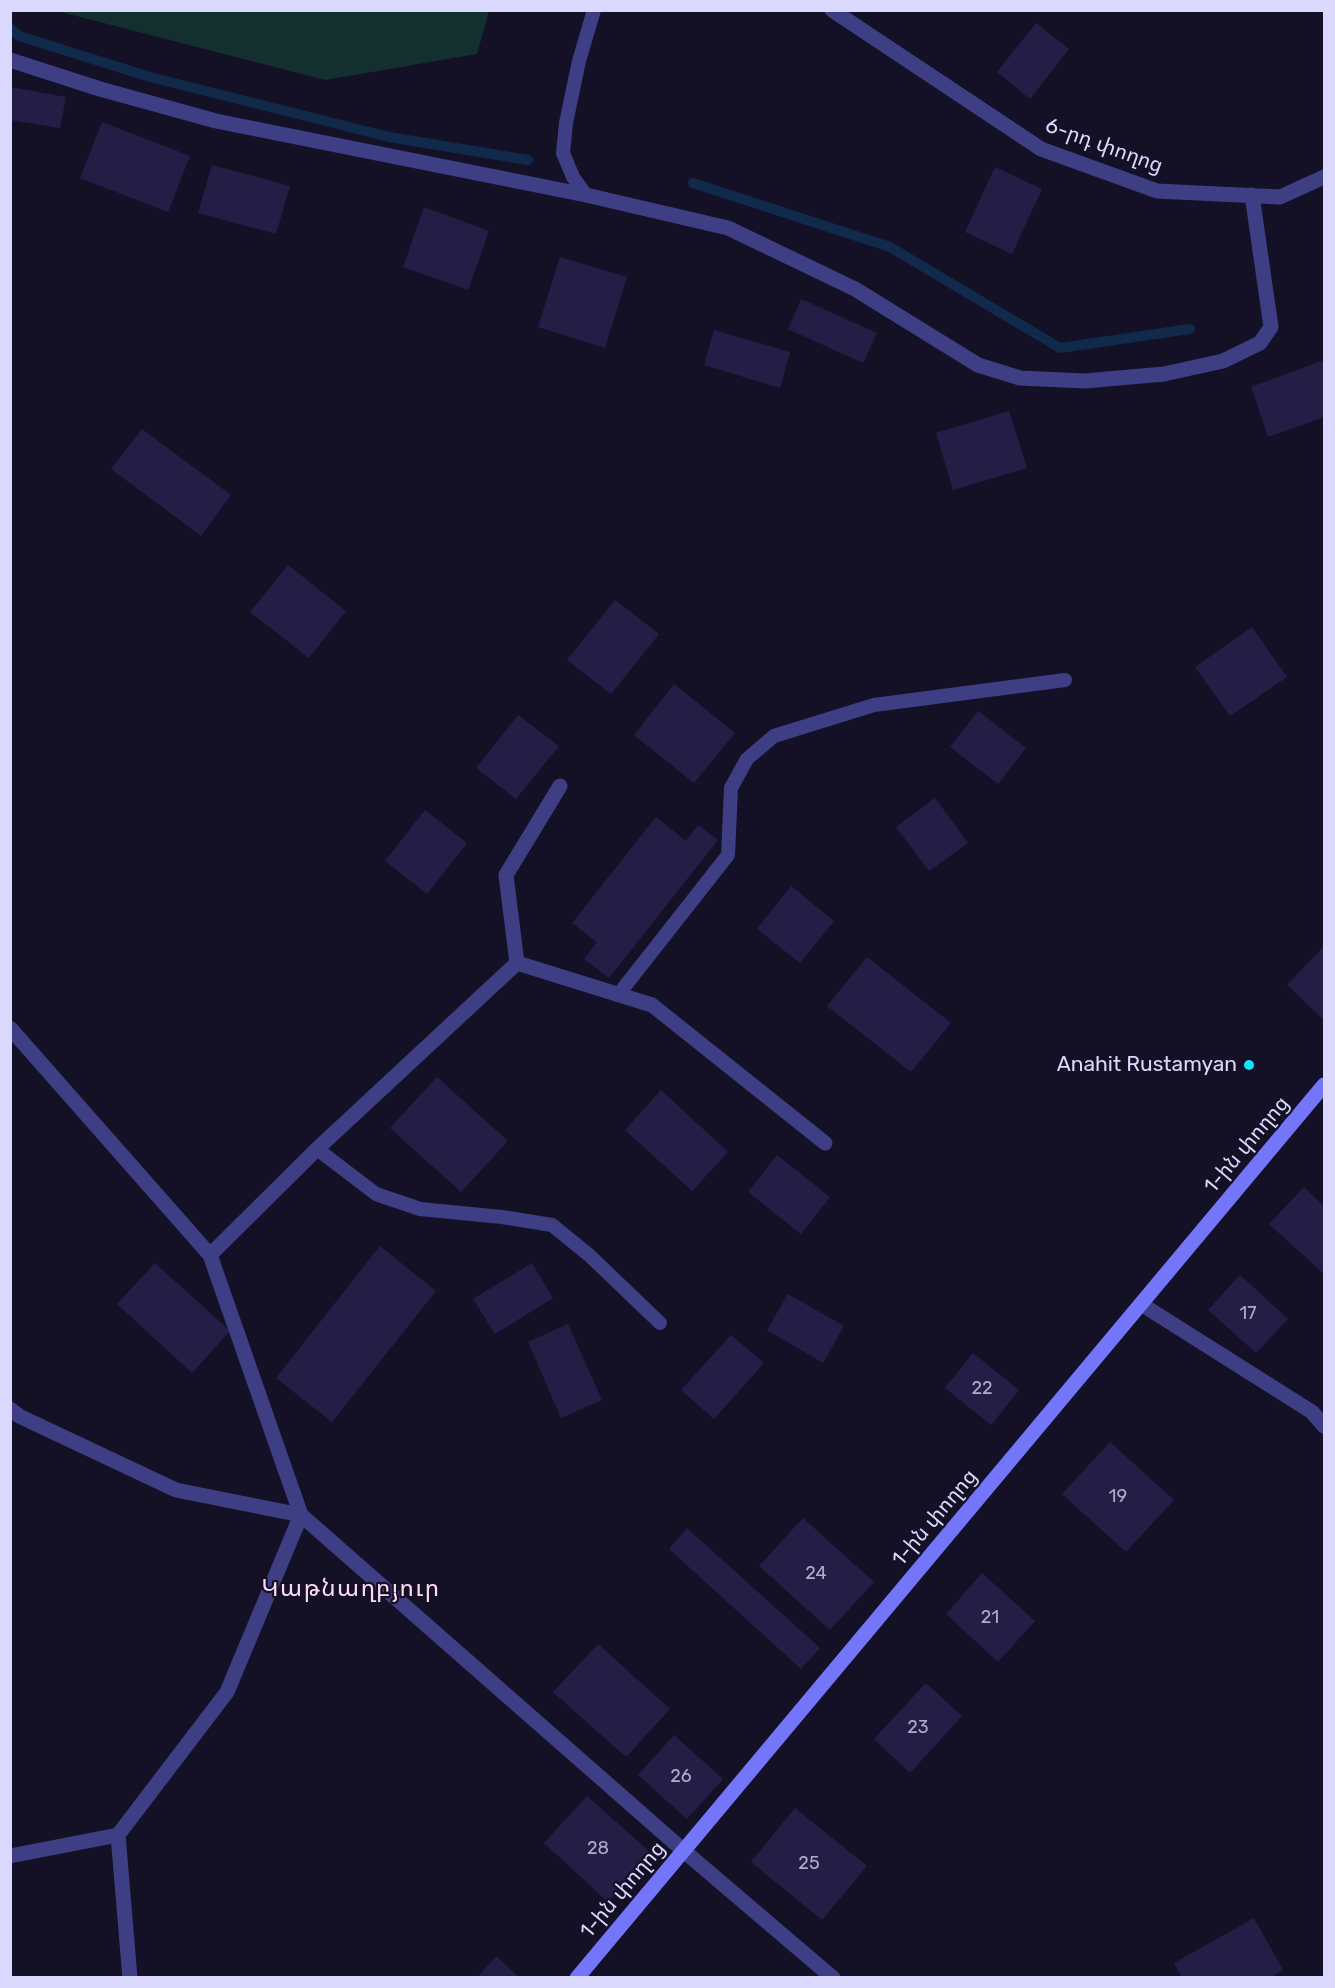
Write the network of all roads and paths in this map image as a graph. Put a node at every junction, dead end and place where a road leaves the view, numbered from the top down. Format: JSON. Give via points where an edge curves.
{"nodes":[{"id":1,"x":594,"y":10,"type":"edge"},
{"id":2,"x":832,"y":10,"type":"edge"},
{"id":3,"x":10,"y":60,"type":"edge"},
{"id":4,"x":1324,"y":177,"type":"edge"},
{"id":5,"x":586,"y":195,"type":"junction"},
{"id":6,"x":1252,"y":195,"type":"junction"},
{"id":7,"x":1065,"y":680,"type":"dead end"},
{"id":8,"x":560,"y":786,"type":"dead end"},
{"id":9,"x":517,"y":963,"type":"junction"},
{"id":10,"x":618,"y":995,"type":"junction"},
{"id":11,"x":10,"y":1028,"type":"edge"},
{"id":12,"x":1324,"y":1085,"type":"edge"},
{"id":13,"x":825,"y":1143,"type":"dead end"},
{"id":14,"x":317,"y":1149,"type":"junction"},
{"id":15,"x":210,"y":1255,"type":"junction"},
{"id":16,"x":1141,"y":1304,"type":"junction"},
{"id":17,"x":660,"y":1323,"type":"dead end"},
{"id":18,"x":10,"y":1409,"type":"edge"},
{"id":19,"x":1324,"y":1426,"type":"edge"},
{"id":20,"x":301,"y":1515,"type":"junction"},
{"id":21,"x":118,"y":1835,"type":"junction"},
{"id":22,"x":684,"y":1851,"type":"junction"},
{"id":23,"x":10,"y":1857,"type":"edge"},
{"id":24,"x":130,"y":1977,"type":"edge"},
{"id":25,"x":577,"y":1977,"type":"edge"},
{"id":26,"x":833,"y":1977,"type":"edge"}],
"edges":[{"from":1,"to":5,"type":"lane","via":[[579,61],[563,153]]},
{"from":2,"to":6,"type":"street","name":"6-րդ փողոց","via":[[1041,149],[1157,190]]},
{"from":3,"to":5,"type":"street","via":[[216,121]]},
{"from":4,"to":6,"type":"street","name":"6-րդ փողոց","via":[[1280,197]]},
{"from":5,"to":6,"type":"street","via":[[728,228],[855,289],[978,365],[1020,378],[1085,381],[1164,374],[1223,361],[1260,343],[1272,327]]},
{"from":7,"to":10,"type":"lane","via":[[874,705],[774,736],[747,759],[731,788],[728,855]]},
{"from":8,"to":9,"type":"street","via":[[506,875]]},
{"from":9,"to":10,"type":"street"},
{"from":9,"to":14,"type":"street"},
{"from":10,"to":13,"type":"street","via":[[652,1005]]},
{"from":11,"to":15,"type":"street"},
{"from":12,"to":16,"type":"main road","name":"1-ին փողոց"},
{"from":14,"to":15,"type":"street"},
{"from":14,"to":17,"type":"lane","via":[[376,1194],[420,1209],[552,1225]]},
{"from":15,"to":20,"type":"street"},
{"from":16,"to":19,"type":"street","via":[[1312,1412]]},
{"from":16,"to":22,"type":"main road","name":"1-ին փողոց"},
{"from":18,"to":20,"type":"street","via":[[176,1490]]},
{"from":20,"to":21,"type":"street","via":[[227,1692]]},
{"from":20,"to":22,"type":"street"},
{"from":21,"to":23,"type":"street"},
{"from":21,"to":24,"type":"street"},
{"from":22,"to":25,"type":"main road","name":"1-ին փողոց"},
{"from":22,"to":26,"type":"street"}]}
